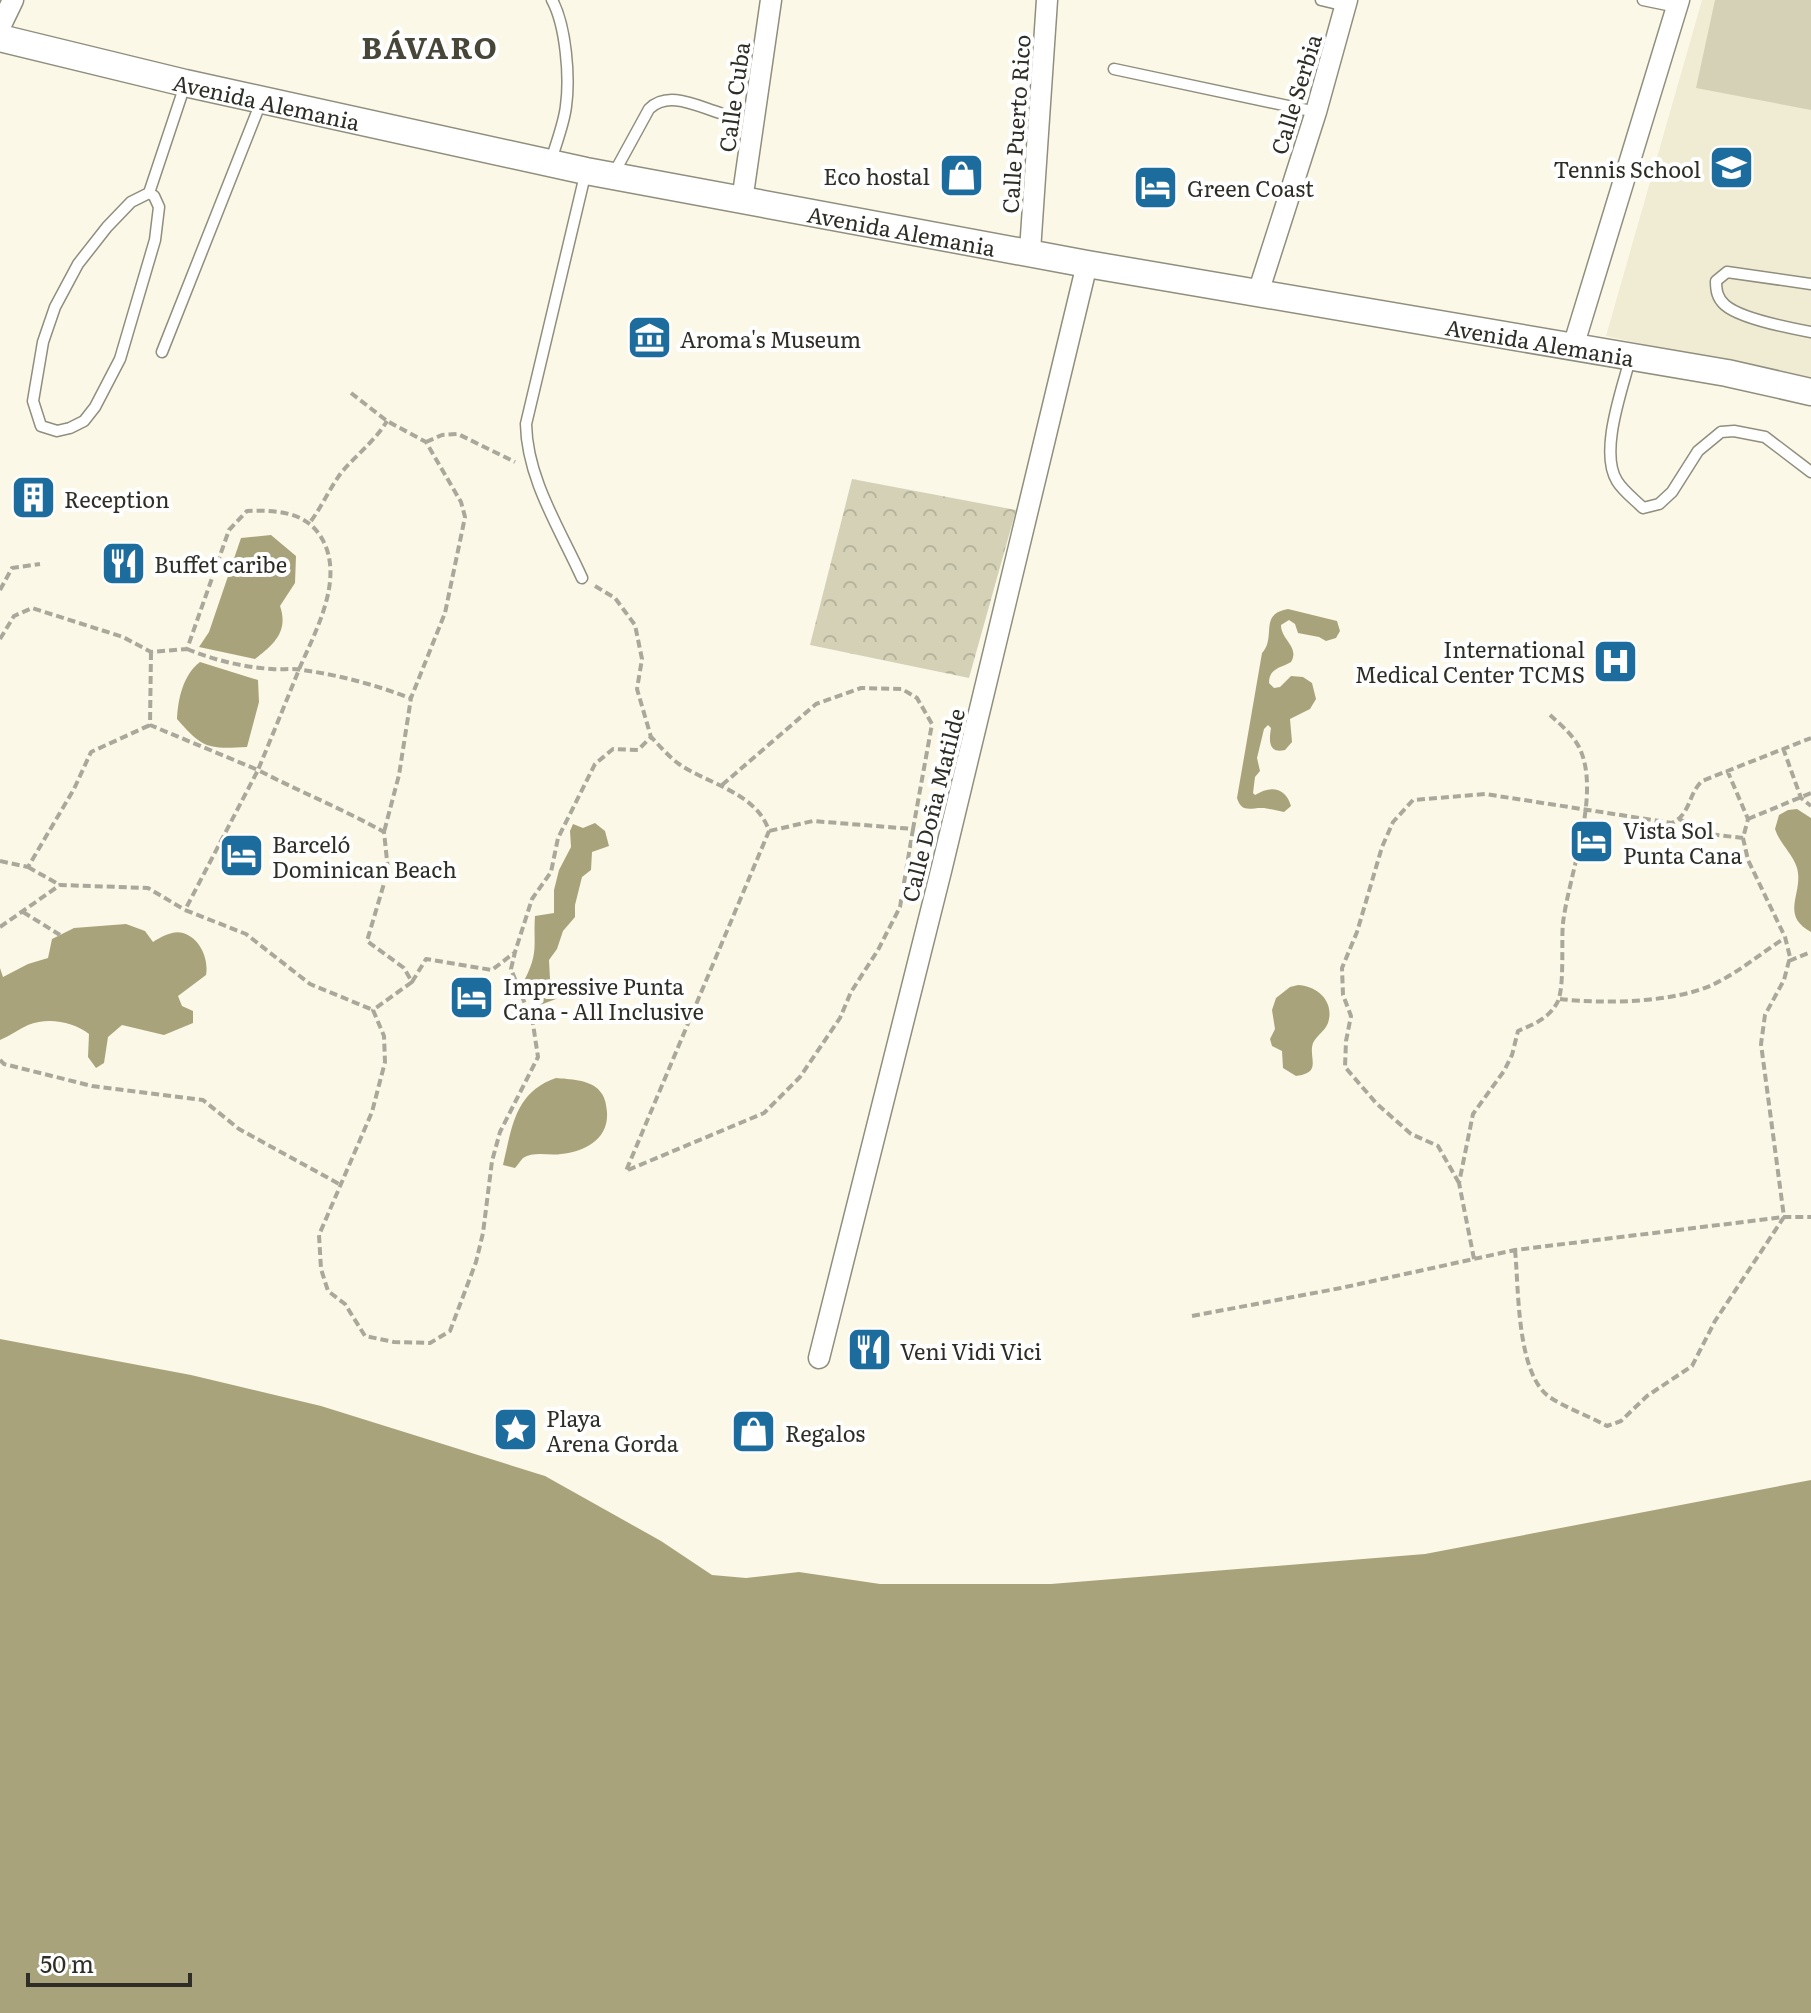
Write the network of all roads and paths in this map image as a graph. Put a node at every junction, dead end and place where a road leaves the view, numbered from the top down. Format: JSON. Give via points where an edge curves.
{"nodes":[{"id":1,"x":13,"y":0,"type":"edge"},
{"id":2,"x":552,"y":0,"type":"edge"},
{"id":3,"x":771,"y":0,"type":"edge"},
{"id":4,"x":1047,"y":0,"type":"edge"},
{"id":5,"x":1321,"y":0,"type":"edge"},
{"id":6,"x":1643,"y":0,"type":"edge"},
{"id":7,"x":1346,"y":3,"type":"edge"},
{"id":8,"x":1678,"y":4,"type":"edge"},
{"id":9,"x":0,"y":27,"type":"edge"},
{"id":10,"x":0,"y":38,"type":"edge"},
{"id":11,"x":1114,"y":69,"type":"dead end"},
{"id":12,"x":185,"y":83,"type":"junction"},
{"id":13,"x":261,"y":100,"type":"junction"},
{"id":14,"x":1316,"y":112,"type":"junction"},
{"id":15,"x":720,"y":113,"type":"dead end"},
{"id":16,"x":550,"y":163,"type":"junction"},
{"id":17,"x":586,"y":171,"type":"junction"},
{"id":18,"x":613,"y":176,"type":"junction"},
{"id":19,"x":149,"y":193,"type":"junction"},
{"id":20,"x":742,"y":201,"type":"junction"},
{"id":21,"x":1030,"y":251,"type":"junction"},
{"id":22,"x":1087,"y":264,"type":"junction"},
{"id":23,"x":1811,"y":284,"type":"edge"},
{"id":24,"x":1258,"y":293,"type":"junction"},
{"id":25,"x":1811,"y":332,"type":"edge"},
{"id":26,"x":1573,"y":347,"type":"junction"},
{"id":27,"x":162,"y":352,"type":"dead end"},
{"id":28,"x":1630,"y":357,"type":"junction"},
{"id":29,"x":1811,"y":392,"type":"edge"},
{"id":30,"x":351,"y":393,"type":"dead end"},
{"id":31,"x":387,"y":421,"type":"junction"},
{"id":32,"x":426,"y":442,"type":"junction"},
{"id":33,"x":530,"y":461,"type":"junction"},
{"id":34,"x":1811,"y":472,"type":"edge"},
{"id":35,"x":311,"y":521,"type":"junction"},
{"id":36,"x":40,"y":564,"type":"dead end"},
{"id":37,"x":582,"y":578,"type":"joint"},
{"id":38,"x":0,"y":590,"type":"edge"},
{"id":39,"x":1,"y":634,"type":"edge"},
{"id":40,"x":187,"y":649,"type":"junction"},
{"id":41,"x":151,"y":652,"type":"junction"},
{"id":42,"x":299,"y":669,"type":"junction"},
{"id":43,"x":411,"y":698,"type":"junction"},
{"id":44,"x":1550,"y":715,"type":"dead end"},
{"id":45,"x":150,"y":725,"type":"junction"},
{"id":46,"x":651,"y":737,"type":"junction"},
{"id":47,"x":1811,"y":738,"type":"edge"},
{"id":48,"x":1783,"y":748,"type":"junction"},
{"id":49,"x":258,"y":770,"type":"junction"},
{"id":50,"x":1727,"y":770,"type":"junction"},
{"id":51,"x":722,"y":785,"type":"junction"},
{"id":52,"x":1811,"y":793,"type":"edge"},
{"id":53,"x":1801,"y":798,"type":"junction"},
{"id":54,"x":1811,"y":806,"type":"edge"},
{"id":55,"x":1586,"y":811,"type":"junction"},
{"id":56,"x":1679,"y":819,"type":"junction"},
{"id":57,"x":1748,"y":819,"type":"junction"},
{"id":58,"x":913,"y":829,"type":"junction"},
{"id":59,"x":769,"y":831,"type":"junction"},
{"id":60,"x":384,"y":832,"type":"junction"},
{"id":61,"x":1743,"y":838,"type":"junction"},
{"id":62,"x":0,"y":861,"type":"edge"},
{"id":63,"x":28,"y":867,"type":"junction"},
{"id":64,"x":60,"y":885,"type":"junction"},
{"id":65,"x":185,"y":910,"type":"junction"},
{"id":66,"x":23,"y":912,"type":"junction"},
{"id":67,"x":0,"y":927,"type":"edge"},
{"id":68,"x":60,"y":935,"type":"dead end"},
{"id":69,"x":1785,"y":937,"type":"junction"},
{"id":70,"x":515,"y":952,"type":"junction"},
{"id":71,"x":1811,"y":952,"type":"edge"},
{"id":72,"x":1789,"y":961,"type":"junction"},
{"id":73,"x":412,"y":982,"type":"junction"},
{"id":74,"x":1560,"y":999,"type":"junction"},
{"id":75,"x":373,"y":1010,"type":"junction"},
{"id":76,"x":0,"y":1060,"type":"edge"},
{"id":77,"x":1459,"y":1183,"type":"junction"},
{"id":78,"x":341,"y":1185,"type":"junction"},
{"id":79,"x":1784,"y":1217,"type":"junction"},
{"id":80,"x":1811,"y":1217,"type":"edge"},
{"id":81,"x":1515,"y":1250,"type":"junction"},
{"id":82,"x":1474,"y":1259,"type":"junction"},
{"id":83,"x":1192,"y":1316,"type":"dead end"},
{"id":84,"x":819,"y":1358,"type":"dead end"}],
"edges":[{"from":1,"to":9,"type":"street"},
{"from":2,"to":16,"type":"lane","via":[[567,72],[566,107]]},
{"from":3,"to":20,"type":"street","name":"Calle Cuba"},
{"from":4,"to":21,"type":"street","name":"Calle Puerto Rico"},
{"from":5,"to":7,"type":"lane"},
{"from":6,"to":8,"type":"lane"},
{"from":7,"to":14,"type":"street","name":"Calle Serbia"},
{"from":8,"to":26,"type":"street"},
{"from":10,"to":12,"type":"street","name":"Avenida Alemania"},
{"from":11,"to":14,"type":"lane"},
{"from":12,"to":13,"type":"street","name":"Avenida Alemania"},
{"from":12,"to":19,"type":"lane"},
{"from":13,"to":16,"type":"street","name":"Avenida Alemania"},
{"from":13,"to":27,"type":"lane"},
{"from":14,"to":24,"type":"street","name":"Calle Serbia"},
{"from":15,"to":18,"type":"lane","via":[[657,100]]},
{"from":16,"to":17,"type":"street","name":"Avenida Alemania"},
{"from":17,"to":18,"type":"street","name":"Avenida Alemania"},
{"from":17,"to":33,"type":"lane","via":[[526,424]]},
{"from":18,"to":20,"type":"street","name":"Avenida Alemania"},
{"from":19,"to":19,"type":"lane","via":[[131,202],[107,227],[78,264],[55,307],[33,401],[41,426],[57,431],[84,421],[120,359],[155,240],[159,207]]},
{"from":20,"to":21,"type":"street","name":"Avenida Alemania"},
{"from":21,"to":22,"type":"street","name":"Avenida Alemania"},
{"from":22,"to":24,"type":"street","name":"Avenida Alemania"},
{"from":22,"to":84,"type":"street","name":"Calle Doña Matilde"},
{"from":23,"to":25,"type":"lane","via":[[1727,272],[1716,281],[1718,297],[1734,311]]},
{"from":24,"to":26,"type":"street","name":"Avenida Alemania"},
{"from":26,"to":28,"type":"street","name":"Avenida Alemania"},
{"from":28,"to":29,"type":"street","name":"Avenida Alemania"},
{"from":28,"to":34,"type":"lane","via":[[1610,456],[1616,480],[1643,508],[1659,504],[1672,492],[1698,451],[1721,432],[1765,437]]},
{"from":30,"to":31,"type":"path"},
{"from":31,"to":32,"type":"path"},
{"from":31,"to":35,"type":"path","via":[[340,474]]},
{"from":32,"to":33,"type":"path","via":[[458,434],[516,462]]},
{"from":32,"to":43,"type":"path","via":[[465,517],[445,613]]},
{"from":33,"to":37,"type":"lane"},
{"from":35,"to":40,"type":"path","via":[[274,510],[247,511],[229,530]]},
{"from":35,"to":42,"type":"path","via":[[329,546],[333,568],[322,615]]},
{"from":36,"to":38,"type":"path","via":[[12,568]]},
{"from":37,"to":46,"type":"path","via":[[615,598],[635,625],[642,659],[637,689]]},
{"from":39,"to":41,"type":"path","via":[[14,616],[32,608],[123,637]]},
{"from":40,"to":41,"type":"path"},
{"from":40,"to":42,"type":"path","via":[[247,666]]},
{"from":41,"to":45,"type":"path"},
{"from":42,"to":43,"type":"path"},
{"from":42,"to":49,"type":"path"},
{"from":43,"to":60,"type":"path"},
{"from":44,"to":55,"type":"path","via":[[1579,746]]},
{"from":45,"to":49,"type":"path"},
{"from":45,"to":63,"type":"path","via":[[91,752]]},
{"from":46,"to":51,"type":"path","via":[[679,764]]},
{"from":46,"to":70,"type":"path","via":[[638,750],[613,749],[595,764],[558,838],[551,872],[532,899]]},
{"from":47,"to":48,"type":"path"},
{"from":48,"to":50,"type":"path"},
{"from":48,"to":53,"type":"path"},
{"from":49,"to":60,"type":"path"},
{"from":49,"to":65,"type":"path"},
{"from":50,"to":56,"type":"path","via":[[1694,788]]},
{"from":50,"to":57,"type":"path"},
{"from":51,"to":58,"type":"path","via":[[816,704],[861,688],[902,689],[917,698],[932,724]]},
{"from":51,"to":59,"type":"path","via":[[763,817]]},
{"from":52,"to":53,"type":"path"},
{"from":53,"to":54,"type":"path"},
{"from":53,"to":57,"type":"path"},
{"from":55,"to":56,"type":"path","via":[[1665,823]]},
{"from":55,"to":74,"type":"path","via":[[1564,913]]},
{"from":55,"to":77,"type":"path","via":[[1485,794],[1413,800],[1393,822],[1382,847],[1342,968],[1351,1016],[1345,1067],[1411,1134],[1438,1146]]},
{"from":56,"to":61,"type":"path","via":[[1709,834]]},
{"from":57,"to":61,"type":"path"},
{"from":58,"to":59,"type":"path","via":[[813,821]]},
{"from":58,"to":59,"type":"path","via":[[900,907],[840,1018],[800,1077],[764,1113],[626,1171]]},
{"from":60,"to":73,"type":"path","via":[[388,870],[367,941],[404,968]]},
{"from":61,"to":69,"type":"path"},
{"from":62,"to":63,"type":"path"},
{"from":63,"to":64,"type":"path"},
{"from":64,"to":65,"type":"path","via":[[148,888]]},
{"from":64,"to":66,"type":"path"},
{"from":65,"to":75,"type":"path","via":[[246,934],[310,984]]},
{"from":66,"to":67,"type":"path"},
{"from":66,"to":68,"type":"path"},
{"from":69,"to":72,"type":"path"},
{"from":69,"to":74,"type":"path","via":[[1715,984],[1689,994],[1589,1003]]},
{"from":70,"to":73,"type":"path","via":[[492,970],[426,959]]},
{"from":70,"to":78,"type":"path","via":[[511,969],[533,1024],[538,1057],[500,1132],[476,1262],[450,1331],[430,1343],[365,1336],[345,1304],[328,1291],[319,1235]]},
{"from":71,"to":72,"type":"path"},
{"from":72,"to":79,"type":"path","via":[[1765,1015],[1761,1044]]},
{"from":73,"to":75,"type":"path"},
{"from":74,"to":77,"type":"path","via":[[1543,1020],[1518,1031],[1504,1071],[1473,1114]]},
{"from":75,"to":78,"type":"path","via":[[384,1036],[385,1062],[372,1112]]},
{"from":76,"to":78,"type":"path","via":[[92,1086],[203,1100],[239,1129]]},
{"from":77,"to":82,"type":"path"},
{"from":79,"to":80,"type":"path"},
{"from":79,"to":81,"type":"path"},
{"from":79,"to":81,"type":"path","via":[[1715,1321],[1692,1366],[1607,1426],[1548,1397],[1531,1374]]},
{"from":81,"to":82,"type":"path"},
{"from":82,"to":83,"type":"path"}]}
